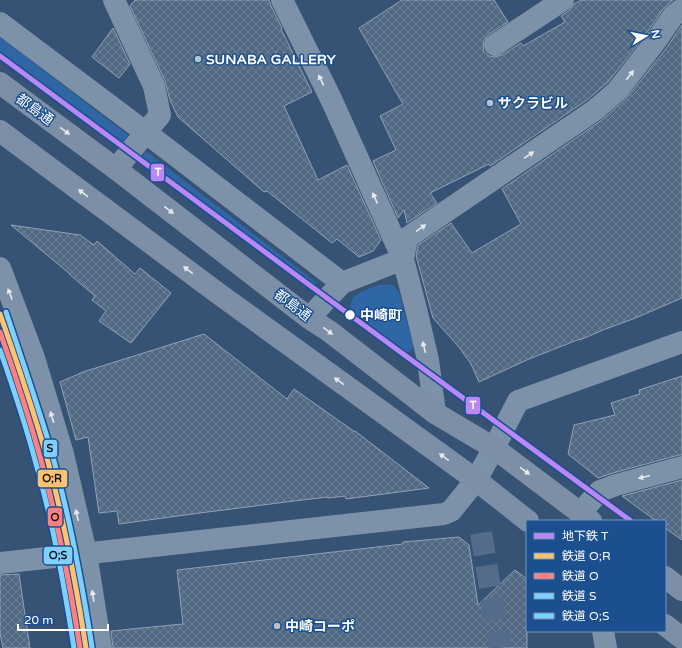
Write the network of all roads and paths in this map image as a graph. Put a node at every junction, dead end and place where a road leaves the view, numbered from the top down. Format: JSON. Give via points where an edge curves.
{"nodes":[{"id":1,"x":114,"y":0,"type":"edge"},
{"id":2,"x":282,"y":0,"type":"edge"},
{"id":3,"x":563,"y":0,"type":"edge"},
{"id":4,"x":682,"y":9,"type":"edge"},
{"id":5,"x":0,"y":23,"type":"edge"},
{"id":6,"x":495,"y":45,"type":"dead end"},
{"id":7,"x":0,"y":84,"type":"edge"},
{"id":8,"x":0,"y":131,"type":"edge"},
{"id":9,"x":145,"y":132,"type":"junction"},
{"id":10,"x":116,"y":169,"type":"junction"},
{"id":11,"x":403,"y":259,"type":"junction"},
{"id":12,"x":0,"y":268,"type":"edge"},
{"id":13,"x":342,"y":283,"type":"junction"},
{"id":14,"x":309,"y":318,"type":"junction"},
{"id":15,"x":682,"y":342,"type":"edge"},
{"id":16,"x":435,"y":413,"type":"junction"},
{"id":17,"x":494,"y":448,"type":"junction"},
{"id":18,"x":682,"y":467,"type":"edge"},
{"id":19,"x":476,"y":480,"type":"junction"},
{"id":20,"x":586,"y":517,"type":"edge"},
{"id":21,"x":527,"y":520,"type":"edge"},
{"id":22,"x":86,"y":553,"type":"junction"},
{"id":23,"x":0,"y":563,"type":"edge"},
{"id":24,"x":666,"y":578,"type":"edge"},
{"id":25,"x":682,"y":590,"type":"edge"},
{"id":26,"x":666,"y":627,"type":"edge"},
{"id":27,"x":602,"y":632,"type":"edge"},
{"id":28,"x":682,"y":638,"type":"edge"},
{"id":29,"x":101,"y":648,"type":"edge"},
{"id":30,"x":606,"y":648,"type":"edge"}],
"edges":[{"from":1,"to":9,"type":"street","via":[[154,86],[160,115]]},
{"from":11,"to":2,"type":"street","one_way":true,"via":[[332,101]]},
{"from":3,"to":6,"type":"street"},
{"from":11,"to":4,"type":"street","one_way":true,"via":[[407,238],[595,110],[617,91],[673,16]]},
{"from":5,"to":9,"type":"street"},
{"from":7,"to":10,"type":"main road","name":"都島通","one_way":true},
{"from":19,"to":8,"type":"main road","one_way":true},
{"from":9,"to":10,"type":"street"},
{"from":9,"to":13,"type":"street"},
{"from":10,"to":14,"type":"main road","name":"都島通","one_way":true},
{"from":11,"to":13,"type":"street"},
{"from":16,"to":11,"type":"street","one_way":true,"via":[[428,360]]},
{"from":22,"to":12,"type":"street","one_way":true,"via":[[63,454],[34,358]]},
{"from":13,"to":14,"type":"street"},
{"from":14,"to":16,"type":"main road","name":"都島通","one_way":true},
{"from":15,"to":17,"type":"street","via":[[518,401]]},
{"from":16,"to":17,"type":"main road","name":"都島通"},
{"from":17,"to":19,"type":"street"},
{"from":17,"to":20,"type":"main road","name":"都島通","one_way":true},
{"from":18,"to":20,"type":"street","one_way":true,"via":[[616,484],[600,491]]},
{"from":19,"to":21,"type":"main road"},
{"from":19,"to":22,"type":"street","via":[[451,511],[444,514]]},
{"from":22,"to":23,"type":"street"},
{"from":29,"to":22,"type":"street","one_way":true},
{"from":24,"to":25,"type":"main road"},
{"from":26,"to":28,"type":"main road"},
{"from":27,"to":30,"type":"street"}]}
